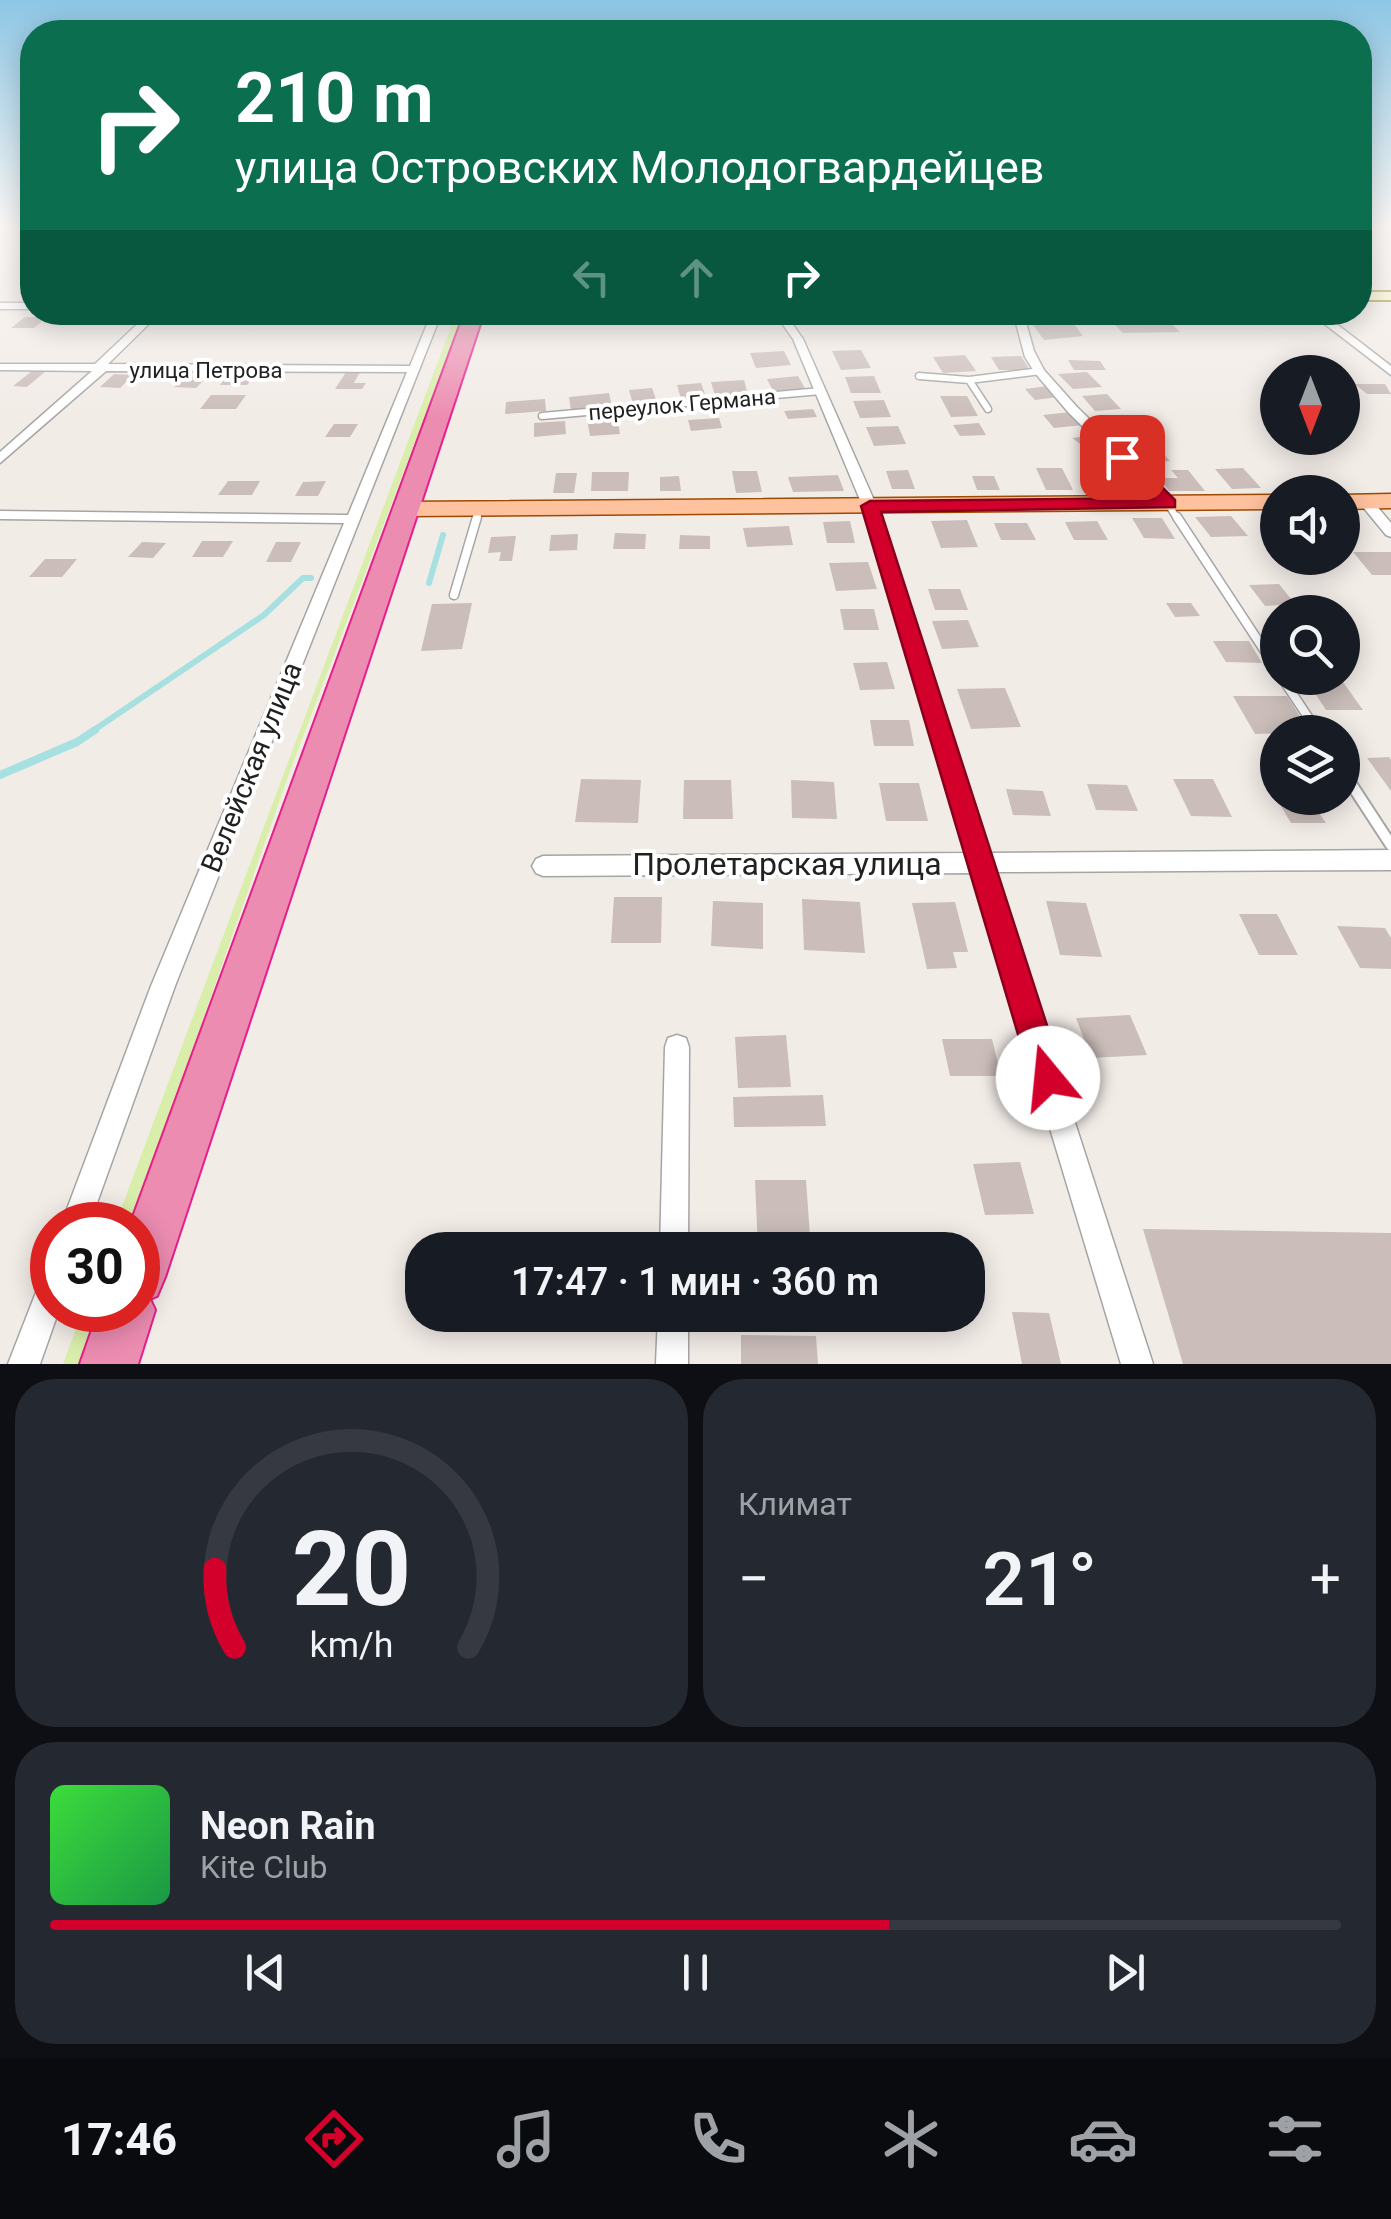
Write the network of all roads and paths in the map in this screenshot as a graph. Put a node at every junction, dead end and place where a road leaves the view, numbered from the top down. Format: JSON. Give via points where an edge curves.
{"nodes":[{"id":1,"x":143,"y":325,"type":"edge"},
{"id":2,"x":432,"y":325,"type":"edge"},
{"id":3,"x":470,"y":325,"type":"edge"},
{"id":4,"x":788,"y":325,"type":"edge"},
{"id":5,"x":1024,"y":325,"type":"edge"},
{"id":6,"x":1331,"y":325,"type":"edge"},
{"id":7,"x":0,"y":367,"type":"edge"},
{"id":8,"x":99,"y":369,"type":"junction"},
{"id":9,"x":413,"y":369,"type":"junction"},
{"id":10,"x":1041,"y":371,"type":"junction"},
{"id":11,"x":1391,"y":372,"type":"edge"},
{"id":12,"x":920,"y":376,"type":"dead end"},
{"id":13,"x":969,"y":380,"type":"junction"},
{"id":14,"x":821,"y":391,"type":"junction"},
{"id":15,"x":988,"y":408,"type":"dead end"},
{"id":16,"x":542,"y":416,"type":"dead end"},
{"id":17,"x":0,"y":459,"type":"edge"},
{"id":18,"x":1360,"y":501,"type":"edge"},
{"id":19,"x":1391,"y":501,"type":"edge"},
{"id":20,"x":1260,"y":502,"type":"edge"},
{"id":21,"x":1168,"y":504,"type":"junction"},
{"id":22,"x":870,"y":506,"type":"junction"},
{"id":23,"x":1360,"y":506,"type":"edge"},
{"id":24,"x":479,"y":509,"type":"junction"},
{"id":25,"x":406,"y":510,"type":"junction"},
{"id":26,"x":0,"y":515,"type":"edge"},
{"id":27,"x":350,"y":519,"type":"junction"},
{"id":28,"x":1391,"y":532,"type":"edge"},
{"id":29,"x":454,"y":595,"type":"dead end"},
{"id":30,"x":1260,"y":644,"type":"edge"},
{"id":31,"x":1360,"y":797,"type":"edge"},
{"id":32,"x":1391,"y":844,"type":"edge"},
{"id":33,"x":1391,"y":860,"type":"edge"},
{"id":34,"x":981,"y":863,"type":"junction"},
{"id":35,"x":544,"y":866,"type":"dead end"},
{"id":36,"x":677,"y":1047,"type":"dead end"},
{"id":37,"x":83,"y":1202,"type":"edge"},
{"id":38,"x":160,"y":1214,"type":"edge"},
{"id":39,"x":674,"y":1232,"type":"edge"},
{"id":40,"x":36,"y":1332,"type":"edge"},
{"id":41,"x":119,"y":1332,"type":"edge"},
{"id":42,"x":673,"y":1332,"type":"edge"},
{"id":43,"x":24,"y":1364,"type":"edge"},
{"id":44,"x":108,"y":1364,"type":"edge"},
{"id":45,"x":672,"y":1364,"type":"edge"},
{"id":46,"x":1137,"y":1364,"type":"edge"}],
"edges":[{"from":1,"to":8,"type":"street"},
{"from":2,"to":9,"type":"street","name":"Велейская улица"},
{"from":3,"to":25,"type":"highway"},
{"from":4,"to":14,"type":"street"},
{"from":5,"to":10,"type":"street"},
{"from":6,"to":11,"type":"street"},
{"from":7,"to":8,"type":"street","name":"улица Петрова"},
{"from":8,"to":9,"type":"street","name":"улица Петрова"},
{"from":8,"to":17,"type":"street"},
{"from":9,"to":27,"type":"street","name":"Велейская улица"},
{"from":10,"to":13,"type":"lane"},
{"from":10,"to":21,"type":"street"},
{"from":12,"to":13,"type":"lane"},
{"from":13,"to":15,"type":"lane"},
{"from":14,"to":16,"type":"lane","name":"переулок Германа"},
{"from":14,"to":22,"type":"street"},
{"from":18,"to":19,"type":"main road"},
{"from":20,"to":21,"type":"main road"},
{"from":21,"to":22,"type":"main road"},
{"from":21,"to":30,"type":"lane"},
{"from":22,"to":24,"type":"main road"},
{"from":22,"to":34,"type":"street"},
{"from":23,"to":28,"type":"street"},
{"from":24,"to":25,"type":"main road"},
{"from":24,"to":29,"type":"lane"},
{"from":25,"to":38,"type":"highway"},
{"from":26,"to":27,"type":"street"},
{"from":27,"to":37,"type":"street","name":"Велейская улица"},
{"from":31,"to":32,"type":"lane"},
{"from":33,"to":34,"type":"street","name":"Пролетарская улица"},
{"from":34,"to":35,"type":"street","name":"Пролетарская улица"},
{"from":34,"to":46,"type":"street"},
{"from":36,"to":39,"type":"street"},
{"from":40,"to":43,"type":"street"},
{"from":41,"to":44,"type":"highway"},
{"from":42,"to":45,"type":"street"}]}
